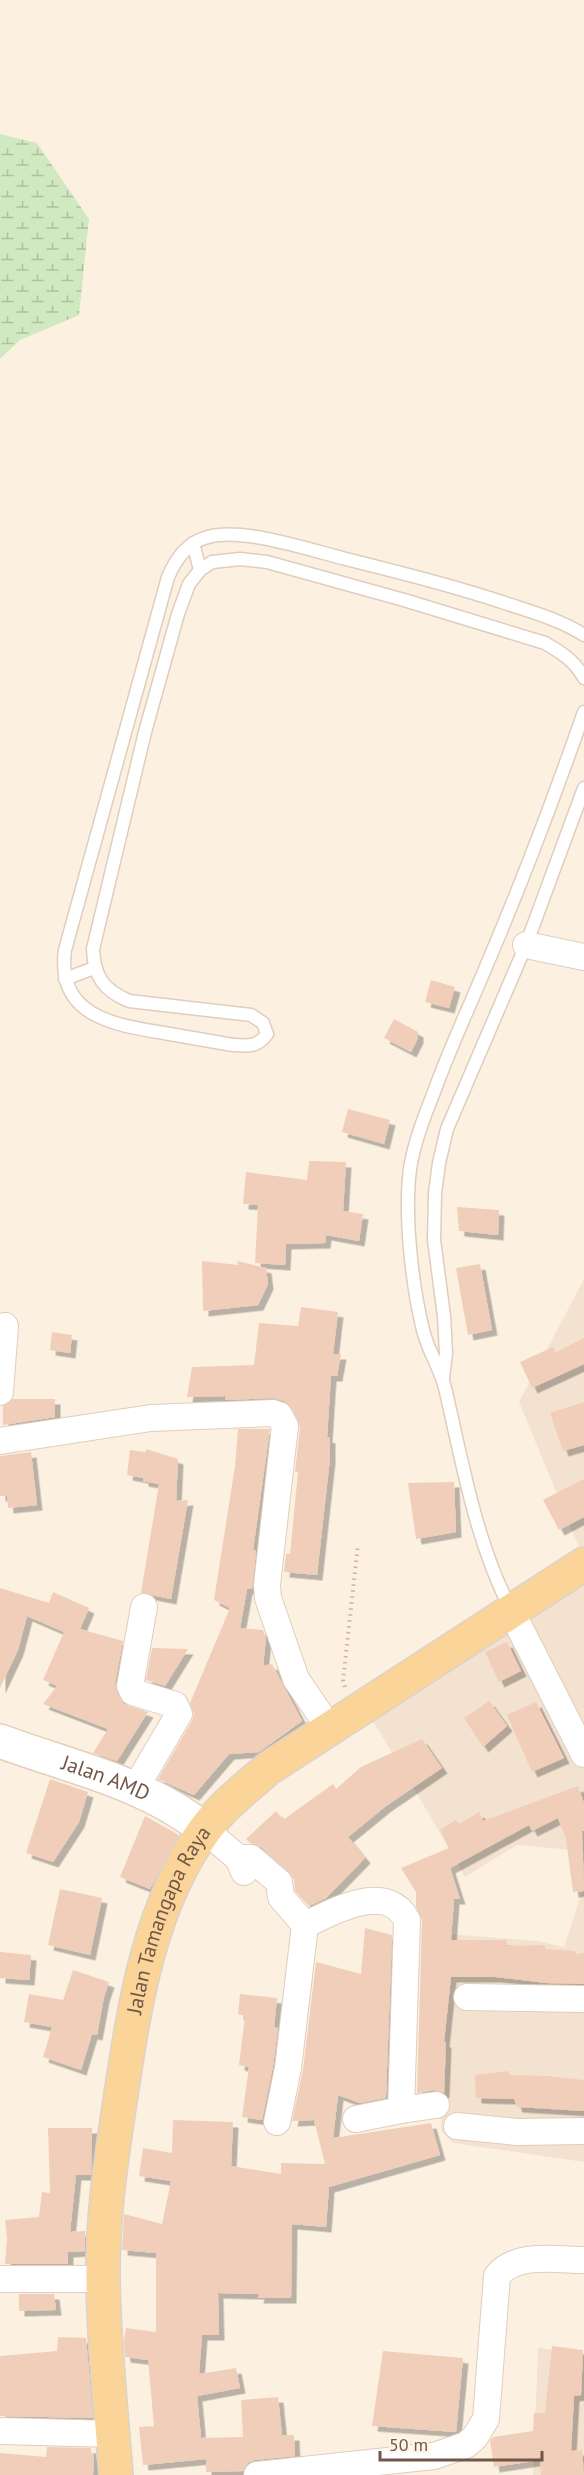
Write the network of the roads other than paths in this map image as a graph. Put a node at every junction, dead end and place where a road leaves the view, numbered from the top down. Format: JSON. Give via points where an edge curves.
{"nodes":[{"id":1,"x":193,"y":543,"type":"junction"},
{"id":2,"x":200,"y":570,"type":"junction"},
{"id":3,"x":584,"y":634,"type":"edge"},
{"id":4,"x":582,"y":672,"type":"edge"},
{"id":5,"x":584,"y":712,"type":"edge"},
{"id":6,"x":584,"y":788,"type":"edge"},
{"id":7,"x":526,"y":945,"type":"junction"},
{"id":8,"x":584,"y":957,"type":"edge"},
{"id":9,"x":94,"y":968,"type":"junction"},
{"id":10,"x":65,"y":980,"type":"junction"},
{"id":11,"x":5,"y":1326,"type":"dead end"},
{"id":12,"x":444,"y":1378,"type":"junction"},
{"id":13,"x":0,"y":1392,"type":"edge"},
{"id":14,"x":0,"y":1441,"type":"edge"},
{"id":15,"x":584,"y":1564,"type":"edge"},
{"id":16,"x":144,"y":1607,"type":"dead end"},
{"id":17,"x":511,"y":1611,"type":"junction"},
{"id":18,"x":342,"y":1721,"type":"junction"},
{"id":19,"x":0,"y":1743,"type":"edge"},
{"id":20,"x":584,"y":1754,"type":"edge"},
{"id":21,"x":136,"y":1787,"type":"junction"},
{"id":22,"x":204,"y":1830,"type":"junction"},
{"id":23,"x":305,"y":1925,"type":"junction"},
{"id":24,"x":467,"y":1996,"type":"dead end"},
{"id":25,"x":584,"y":1999,"type":"edge"},
{"id":26,"x":436,"y":2105,"type":"dead end"},
{"id":27,"x":401,"y":2110,"type":"junction"},
{"id":28,"x":356,"y":2119,"type":"dead end"},
{"id":29,"x":277,"y":2122,"type":"dead end"},
{"id":30,"x":457,"y":2126,"type":"dead end"},
{"id":31,"x":584,"y":2131,"type":"edge"},
{"id":32,"x":584,"y":2260,"type":"edge"},
{"id":33,"x":0,"y":2279,"type":"edge"},
{"id":34,"x":103,"y":2279,"type":"junction"},
{"id":35,"x":0,"y":2431,"type":"edge"},
{"id":36,"x":113,"y":2434,"type":"junction"},
{"id":37,"x":116,"y":2475,"type":"edge"},
{"id":38,"x":256,"y":2475,"type":"edge"}],
"edges":[{"from":1,"to":2,"type":"lane"},
{"from":1,"to":3,"type":"lane","via":[[208,536],[230,535],[272,540],[476,593],[565,623]]},
{"from":1,"to":10,"type":"lane","via":[[175,561],[168,577],[65,950]]},
{"from":2,"to":4,"type":"lane","via":[[223,559],[267,562],[545,643]]},
{"from":2,"to":9,"type":"lane","via":[[189,584],[178,614],[146,732],[93,949]]},
{"from":5,"to":12,"type":"lane","via":[[503,929],[426,1111],[410,1169],[410,1241],[418,1306],[429,1353]]},
{"from":6,"to":7,"type":"lane"},
{"from":7,"to":8,"type":"street"},
{"from":7,"to":12,"type":"lane","via":[[447,1129],[439,1162],[434,1240],[444,1316]]},
{"from":9,"to":10,"type":"lane"},
{"from":9,"to":10,"type":"lane","via":[[117,996],[251,1015],[263,1023],[267,1034],[251,1046],[233,1045],[116,1025],[83,1007]]},
{"from":11,"to":13,"type":"street"},
{"from":12,"to":17,"type":"lane","via":[[487,1558]]},
{"from":14,"to":18,"type":"street","via":[[151,1418],[279,1415],[285,1426],[268,1598],[296,1679]]},
{"from":15,"to":17,"type":"main road","name":"Jalan Tamangapa Raya"},
{"from":16,"to":21,"type":"street","via":[[130,1686],[133,1692],[175,1706],[179,1714]]},
{"from":17,"to":18,"type":"main road","name":"Jalan Tamangapa Raya"},
{"from":17,"to":20,"type":"street"},
{"from":18,"to":22,"type":"main road","name":"Jalan Tamangapa Raya","via":[[269,1768]]},
{"from":19,"to":21,"type":"street","name":"Jalan AMD"},
{"from":21,"to":22,"type":"street","name":"Jalan AMD"},
{"from":22,"to":23,"type":"street","via":[[238,1858],[241,1870],[272,1896],[281,1897]]},
{"from":22,"to":34,"type":"main road","name":"Jalan Tamangapa Raya","via":[[174,1883],[151,1943],[134,2005],[111,2160]]},
{"from":23,"to":27,"type":"street","via":[[362,1901],[387,1900],[401,1909],[407,1920]]},
{"from":23,"to":29,"type":"street","via":[[288,2068]]},
{"from":24,"to":25,"type":"street"},
{"from":26,"to":27,"type":"street"},
{"from":27,"to":28,"type":"street"},
{"from":30,"to":31,"type":"street","via":[[517,2132]]},
{"from":32,"to":38,"type":"street","via":[[519,2261],[504,2267],[497,2276],[486,2420],[465,2445],[434,2456]]},
{"from":33,"to":34,"type":"street"},
{"from":34,"to":36,"type":"main road","name":"Jalan Tamangapa Raya"},
{"from":35,"to":36,"type":"street"},
{"from":36,"to":37,"type":"main road","name":"Jalan Tamangapa Raya"}]}
